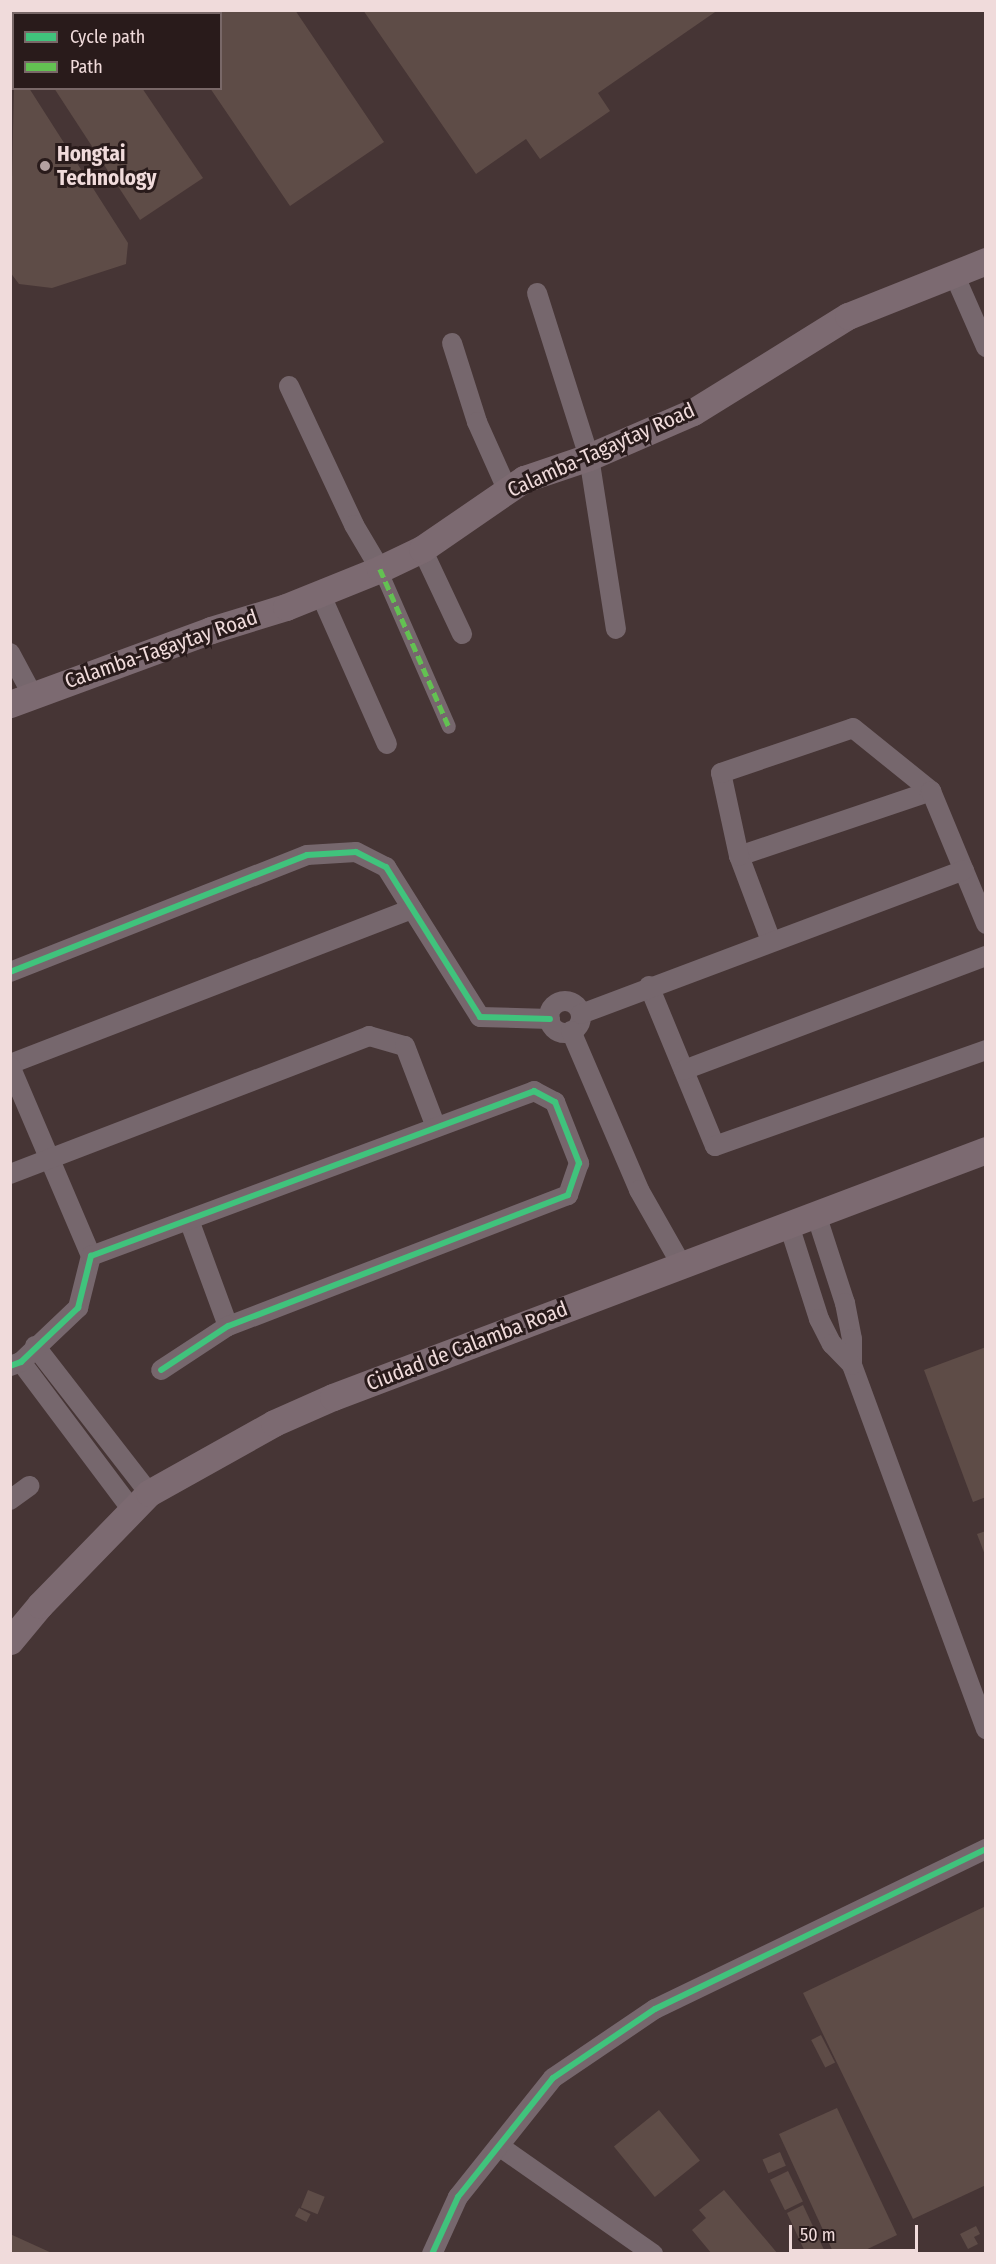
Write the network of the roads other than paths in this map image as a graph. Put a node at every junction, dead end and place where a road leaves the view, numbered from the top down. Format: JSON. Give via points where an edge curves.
{"nodes":[{"id":1,"x":986,"y":261,"type":"edge"},
{"id":2,"x":954,"y":274,"type":"junction"},
{"id":3,"x":537,"y":293,"type":"dead end"},
{"id":4,"x":452,"y":343,"type":"dead end"},
{"id":5,"x":986,"y":347,"type":"edge"},
{"id":6,"x":289,"y":386,"type":"dead end"},
{"id":7,"x":589,"y":457,"type":"junction"},
{"id":8,"x":507,"y":489,"type":"junction"},
{"id":9,"x":422,"y":549,"type":"junction"},
{"id":10,"x":380,"y":569,"type":"junction"},
{"id":11,"x":320,"y":593,"type":"junction"},
{"id":12,"x":616,"y":629,"type":"dead end"},
{"id":13,"x":462,"y":634,"type":"dead end"},
{"id":14,"x":10,"y":654,"type":"edge"},
{"id":15,"x":21,"y":699,"type":"edge"},
{"id":16,"x":449,"y":727,"type":"dead end"},
{"id":17,"x":387,"y":744,"type":"dead end"},
{"id":18,"x":931,"y":792,"type":"junction"},
{"id":19,"x":739,"y":856,"type":"junction"},
{"id":20,"x":964,"y":870,"type":"junction"},
{"id":21,"x":412,"y":909,"type":"junction"},
{"id":22,"x":986,"y":924,"type":"edge"},
{"id":23,"x":771,"y":941,"type":"junction"},
{"id":24,"x":986,"y":956,"type":"edge"},
{"id":25,"x":10,"y":972,"type":"edge"},
{"id":26,"x":649,"y":986,"type":"junction"},
{"id":27,"x":581,"y":1014,"type":"junction"},
{"id":28,"x":550,"y":1020,"type":"junction"},
{"id":29,"x":572,"y":1031,"type":"junction"},
{"id":30,"x":986,"y":1050,"type":"edge"},
{"id":31,"x":10,"y":1065,"type":"edge"},
{"id":32,"x":684,"y":1070,"type":"junction"},
{"id":33,"x":436,"y":1127,"type":"junction"},
{"id":34,"x":986,"y":1150,"type":"edge"},
{"id":35,"x":49,"y":1158,"type":"junction"},
{"id":36,"x":10,"y":1174,"type":"edge"},
{"id":37,"x":816,"y":1214,"type":"junction"},
{"id":38,"x":189,"y":1220,"type":"junction"},
{"id":39,"x":789,"y":1225,"type":"junction"},
{"id":40,"x":91,"y":1256,"type":"junction"},
{"id":41,"x":681,"y":1264,"type":"junction"},
{"id":42,"x":228,"y":1326,"type":"junction"},
{"id":43,"x":35,"y":1346,"type":"junction"},
{"id":44,"x":16,"y":1364,"type":"edge"},
{"id":45,"x":852,"y":1365,"type":"junction"},
{"id":46,"x":161,"y":1370,"type":"dead end"},
{"id":47,"x":29,"y":1486,"type":"dead end"},
{"id":48,"x":10,"y":1500,"type":"edge"},
{"id":49,"x":140,"y":1502,"type":"junction"},
{"id":50,"x":10,"y":1641,"type":"edge"},
{"id":51,"x":986,"y":1729,"type":"edge"},
{"id":52,"x":986,"y":1849,"type":"edge"},
{"id":53,"x":499,"y":2146,"type":"junction"},
{"id":54,"x":432,"y":2253,"type":"edge"},
{"id":55,"x":653,"y":2253,"type":"edge"}],
"edges":[{"from":1,"to":2,"type":"main road","name":"Calamba-Tagaytay Road"},
{"from":2,"to":5,"type":"street"},
{"from":2,"to":7,"type":"main road","name":"Calamba-Tagaytay Road","via":[[848,316],[693,412]]},
{"from":3,"to":7,"type":"street"},
{"from":4,"to":8,"type":"street","via":[[477,422]]},
{"from":6,"to":10,"type":"street","via":[[350,516]]},
{"from":7,"to":8,"type":"main road","name":"Calamba-Tagaytay Road","via":[[556,466]]},
{"from":7,"to":12,"type":"street"},
{"from":8,"to":9,"type":"main road","name":"Calamba-Tagaytay Road"},
{"from":9,"to":10,"type":"main road","name":"Calamba-Tagaytay Road"},
{"from":9,"to":13,"type":"street"},
{"from":10,"to":11,"type":"main road","name":"Calamba-Tagaytay Road"},
{"from":10,"to":16,"type":"street"},
{"from":11,"to":15,"type":"main road","name":"Calamba-Tagaytay Road"},
{"from":11,"to":17,"type":"street"},
{"from":14,"to":15,"type":"street"},
{"from":18,"to":19,"type":"street"},
{"from":18,"to":19,"type":"street","via":[[853,728],[721,773]]},
{"from":18,"to":20,"type":"street"},
{"from":19,"to":23,"type":"street"},
{"from":20,"to":22,"type":"street"},
{"from":20,"to":23,"type":"street"},
{"from":21,"to":25,"type":"street","via":[[386,867],[356,852],[307,855]]},
{"from":21,"to":28,"type":"street","via":[[480,1017]]},
{"from":21,"to":31,"type":"street"},
{"from":23,"to":26,"type":"street"},
{"from":24,"to":32,"type":"street"},
{"from":26,"to":27,"type":"street"},
{"from":26,"to":32,"type":"street"},
{"from":27,"to":28,"type":"street","via":[[578,1007],[566,1001],[553,1006]]},
{"from":27,"to":29,"type":"street","via":[[581,1021]]},
{"from":28,"to":29,"type":"street","via":[[558,1030]]},
{"from":29,"to":41,"type":"street","via":[[639,1190]]},
{"from":30,"to":32,"type":"street","via":[[715,1146]]},
{"from":31,"to":35,"type":"street"},
{"from":33,"to":35,"type":"street","via":[[405,1046],[369,1036]]},
{"from":33,"to":38,"type":"street"},
{"from":33,"to":42,"type":"street","via":[[534,1091],[555,1102],[579,1163],[568,1195]]},
{"from":34,"to":37,"type":"main road","name":"Ciudad de Calamba Road"},
{"from":35,"to":36,"type":"street"},
{"from":35,"to":40,"type":"street"},
{"from":37,"to":39,"type":"main road","name":"Ciudad de Calamba Road"},
{"from":37,"to":45,"type":"street","via":[[845,1304]]},
{"from":38,"to":40,"type":"street"},
{"from":38,"to":42,"type":"street"},
{"from":39,"to":41,"type":"main road","name":"Ciudad de Calamba Road"},
{"from":39,"to":45,"type":"street","via":[[819,1319],[832,1344]]},
{"from":40,"to":43,"type":"street","via":[[78,1308]]},
{"from":41,"to":49,"type":"main road","name":"Ciudad de Calamba Road","via":[[333,1397],[225,1449]]},
{"from":42,"to":46,"type":"street"},
{"from":43,"to":44,"type":"street"},
{"from":43,"to":49,"type":"street"},
{"from":44,"to":49,"type":"street"},
{"from":45,"to":51,"type":"street"},
{"from":47,"to":48,"type":"street"},
{"from":49,"to":50,"type":"main road","name":"Ciudad de Calamba Road"},
{"from":52,"to":53,"type":"street","via":[[655,2008],[554,2078]]},
{"from":53,"to":54,"type":"street","via":[[458,2197]]},
{"from":53,"to":55,"type":"street"}]}
